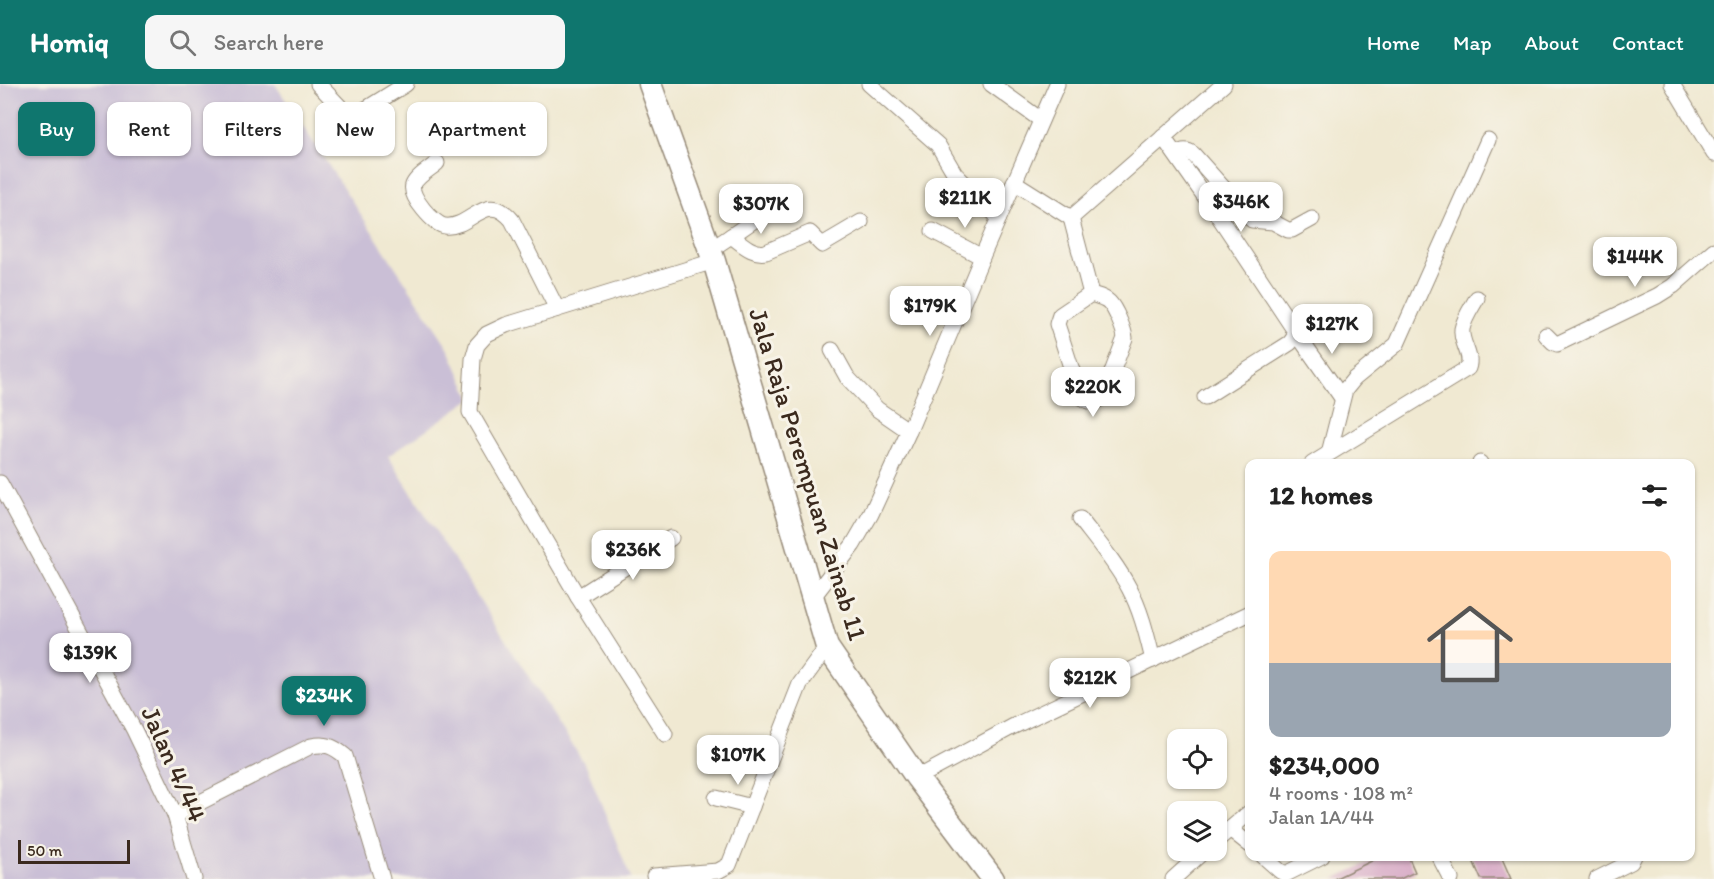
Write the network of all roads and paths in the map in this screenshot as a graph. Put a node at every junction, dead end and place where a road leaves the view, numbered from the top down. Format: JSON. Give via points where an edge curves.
{"nodes":[{"id":1,"x":318,"y":84,"type":"edge"},
{"id":2,"x":406,"y":84,"type":"edge"},
{"id":3,"x":650,"y":84,"type":"edge"},
{"id":4,"x":869,"y":84,"type":"edge"},
{"id":5,"x":991,"y":84,"type":"edge"},
{"id":6,"x":1057,"y":84,"type":"edge"},
{"id":7,"x":1224,"y":84,"type":"edge"},
{"id":8,"x":1672,"y":84,"type":"edge"},
{"id":9,"x":1041,"y":120,"type":"junction"},
{"id":10,"x":1164,"y":137,"type":"junction"},
{"id":11,"x":1488,"y":140,"type":"dead end"},
{"id":12,"x":1176,"y":154,"type":"junction"},
{"id":13,"x":1714,"y":154,"type":"edge"},
{"id":14,"x":437,"y":163,"type":"dead end"},
{"id":15,"x":1014,"y":182,"type":"junction"},
{"id":16,"x":772,"y":208,"type":"dead end"},
{"id":17,"x":999,"y":218,"type":"junction"},
{"id":18,"x":1071,"y":218,"type":"junction"},
{"id":19,"x":1312,"y":219,"type":"dead end"},
{"id":20,"x":1252,"y":220,"type":"junction"},
{"id":21,"x":861,"y":222,"type":"dead end"},
{"id":22,"x":933,"y":231,"type":"dead end"},
{"id":23,"x":1230,"y":235,"type":"junction"},
{"id":24,"x":731,"y":236,"type":"junction"},
{"id":25,"x":1714,"y":250,"type":"edge"},
{"id":26,"x":712,"y":255,"type":"junction"},
{"id":27,"x":982,"y":257,"type":"junction"},
{"id":28,"x":1091,"y":294,"type":"junction"},
{"id":29,"x":1477,"y":297,"type":"dead end"},
{"id":30,"x":557,"y":309,"type":"junction"},
{"id":31,"x":1295,"y":331,"type":"junction"},
{"id":32,"x":1546,"y":335,"type":"dead end"},
{"id":33,"x":832,"y":350,"type":"dead end"},
{"id":34,"x":1205,"y":397,"type":"dead end"},
{"id":35,"x":1342,"y":398,"type":"junction"},
{"id":36,"x":909,"y":431,"type":"junction"},
{"id":37,"x":1329,"y":453,"type":"junction"},
{"id":38,"x":1320,"y":459,"type":"edge"},
{"id":39,"x":0,"y":483,"type":"edge"},
{"id":40,"x":1080,"y":519,"type":"dead end"},
{"id":41,"x":670,"y":538,"type":"dead end"},
{"id":42,"x":578,"y":597,"type":"junction"},
{"id":43,"x":813,"y":597,"type":"junction"},
{"id":44,"x":1245,"y":615,"type":"edge"},
{"id":45,"x":827,"y":647,"type":"junction"},
{"id":46,"x":1153,"y":660,"type":"junction"},
{"id":47,"x":665,"y":734,"type":"dead end"},
{"id":48,"x":917,"y":778,"type":"junction"},
{"id":49,"x":717,"y":798,"type":"dead end"},
{"id":50,"x":752,"y":807,"type":"junction"},
{"id":51,"x":175,"y":815,"type":"junction"},
{"id":52,"x":1245,"y":816,"type":"edge"},
{"id":53,"x":1230,"y":829,"type":"junction"},
{"id":54,"x":1227,"y":832,"type":"edge"},
{"id":55,"x":1245,"y":841,"type":"edge"},
{"id":56,"x":1193,"y":861,"type":"edge"},
{"id":57,"x":1269,"y":861,"type":"edge"},
{"id":58,"x":1312,"y":861,"type":"edge"},
{"id":59,"x":1442,"y":861,"type":"edge"},
{"id":60,"x":1632,"y":861,"type":"edge"},
{"id":61,"x":722,"y":874,"type":"edge"},
{"id":62,"x":654,"y":876,"type":"dead end"},
{"id":63,"x":194,"y":879,"type":"edge"},
{"id":64,"x":381,"y":879,"type":"edge"},
{"id":65,"x":993,"y":879,"type":"edge"},
{"id":66,"x":1173,"y":879,"type":"edge"},
{"id":67,"x":1451,"y":879,"type":"edge"},
{"id":68,"x":1597,"y":879,"type":"edge"}],
"edges":[{"from":1,"to":2,"type":"street","via":[[351,114],[362,112]]},
{"from":3,"to":26,"type":"main road","name":"Jala Raja Perempuan Zainab 11"},
{"from":4,"to":17,"type":"street","via":[[938,145],[955,174]]},
{"from":5,"to":9,"type":"street"},
{"from":6,"to":9,"type":"street"},
{"from":7,"to":10,"type":"street"},
{"from":8,"to":13,"type":"street"},
{"from":9,"to":15,"type":"street"},
{"from":10,"to":12,"type":"street"},
{"from":10,"to":18,"type":"street"},
{"from":11,"to":35,"type":"street","via":[[1397,345],[1353,379]]},
{"from":12,"to":20,"type":"street","via":[[1182,150],[1193,154]]},
{"from":12,"to":23,"type":"street"},
{"from":14,"to":30,"type":"street","via":[[412,187],[414,196],[432,219],[453,226],[489,208],[502,211],[512,220]]},
{"from":15,"to":17,"type":"street"},
{"from":15,"to":18,"type":"street"},
{"from":16,"to":24,"type":"street"},
{"from":17,"to":27,"type":"street"},
{"from":18,"to":28,"type":"street"},
{"from":19,"to":20,"type":"street","via":[[1292,230],[1273,222]]},
{"from":20,"to":23,"type":"street"},
{"from":21,"to":24,"type":"street","via":[[822,244],[810,233],[762,253]]},
{"from":22,"to":27,"type":"street"},
{"from":23,"to":31,"type":"street"},
{"from":24,"to":26,"type":"street"},
{"from":25,"to":32,"type":"street","via":[[1657,296],[1557,344]]},
{"from":26,"to":30,"type":"street"},
{"from":26,"to":43,"type":"main road","name":"Jala Raja Perempuan Zainab 11"},
{"from":27,"to":36,"type":"street"},
{"from":28,"to":28,"type":"street","via":[[1064,311],[1057,324],[1079,392],[1085,400],[1096,402],[1103,396],[1125,338],[1110,303]]},
{"from":29,"to":37,"type":"street","via":[[1462,331],[1470,360],[1468,368]]},
{"from":30,"to":42,"type":"street","via":[[506,325],[482,339],[473,359],[470,412]]},
{"from":31,"to":34,"type":"street","via":[[1290,343]]},
{"from":31,"to":35,"type":"street"},
{"from":33,"to":36,"type":"street","via":[[847,377],[877,409]]},
{"from":35,"to":37,"type":"street"},
{"from":36,"to":43,"type":"street","via":[[871,514],[853,545]]},
{"from":37,"to":38,"type":"street"},
{"from":39,"to":51,"type":"street","name":"Jalan 4/44","via":[[134,730]]},
{"from":40,"to":46,"type":"street","via":[[1130,589]]},
{"from":41,"to":42,"type":"street"},
{"from":42,"to":47,"type":"street"},
{"from":43,"to":45,"type":"main road","name":"Jala Raja Perempuan Zainab 11"},
{"from":44,"to":46,"type":"street"},
{"from":45,"to":48,"type":"main road","name":"Jala Raja Perempuan Zainab 11"},
{"from":45,"to":50,"type":"street","via":[[800,684]]},
{"from":46,"to":48,"type":"street"},
{"from":48,"to":65,"type":"main road","name":"Jala Raja Perempuan Zainab 11"},
{"from":49,"to":50,"type":"street"},
{"from":50,"to":61,"type":"street","via":[[732,861]]},
{"from":51,"to":63,"type":"street","name":"Jalan 4/44"},
{"from":51,"to":64,"type":"street","via":[[311,746],[334,747],[345,756]]},
{"from":52,"to":53,"type":"street"},
{"from":53,"to":54,"type":"street"},
{"from":53,"to":55,"type":"street"},
{"from":56,"to":66,"type":"street"},
{"from":57,"to":58,"type":"street","via":[[1286,874]]},
{"from":59,"to":67,"type":"street"},
{"from":60,"to":68,"type":"street"},
{"from":61,"to":62,"type":"street"}]}
